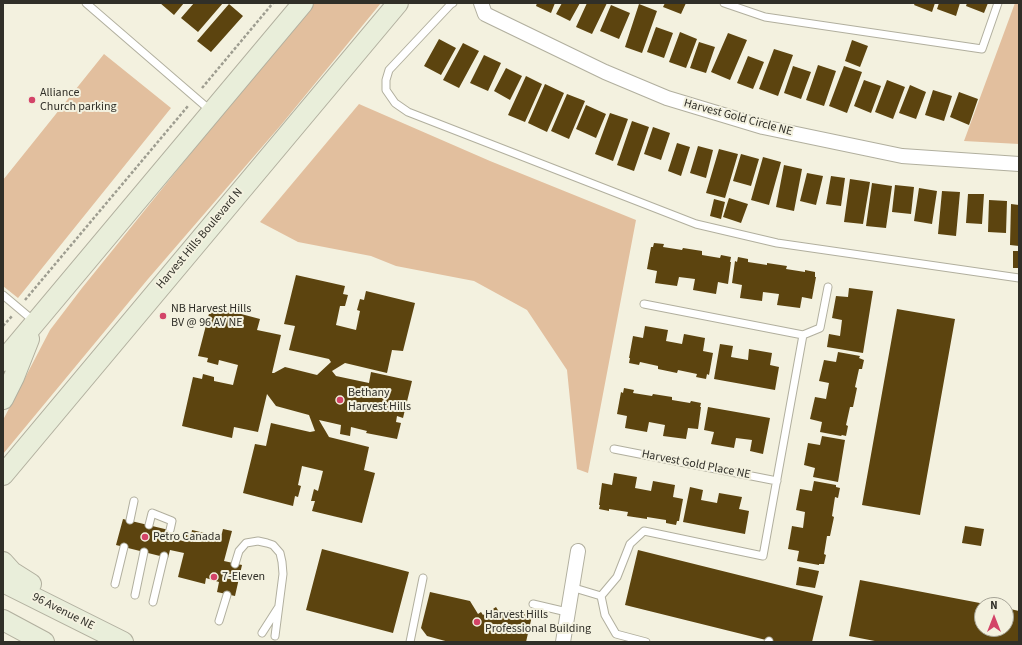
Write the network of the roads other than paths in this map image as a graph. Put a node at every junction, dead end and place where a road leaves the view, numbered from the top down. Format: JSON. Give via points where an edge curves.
{"nodes":[{"id":1,"x":86,"y":3,"type":"edge"},
{"id":2,"x":303,"y":3,"type":"edge"},
{"id":3,"x":398,"y":3,"type":"edge"},
{"id":4,"x":453,"y":3,"type":"edge"},
{"id":5,"x":481,"y":3,"type":"edge"},
{"id":6,"x":724,"y":3,"type":"edge"},
{"id":7,"x":998,"y":3,"type":"edge"},
{"id":8,"x":212,"y":112,"type":"junction"},
{"id":9,"x":1019,"y":164,"type":"edge"},
{"id":10,"x":1019,"y":278,"type":"edge"},
{"id":11,"x":828,"y":287,"type":"dead end"},
{"id":12,"x":3,"y":296,"type":"edge"},
{"id":13,"x":644,"y":304,"type":"dead end"},
{"id":14,"x":36,"y":322,"type":"junction"},
{"id":15,"x":803,"y":335,"type":"junction"},
{"id":16,"x":3,"y":361,"type":"edge"},
{"id":17,"x":3,"y":399,"type":"edge"},
{"id":18,"x":614,"y":449,"type":"dead end"},
{"id":19,"x":3,"y":475,"type":"edge"},
{"id":20,"x":777,"y":481,"type":"junction"},
{"id":21,"x":134,"y":501,"type":"dead end"},
{"id":22,"x":130,"y":520,"type":"dead end"},
{"id":23,"x":150,"y":525,"type":"dead end"},
{"id":24,"x":170,"y":530,"type":"dead end"},
{"id":25,"x":124,"y":547,"type":"dead end"},
{"id":26,"x":578,"y":551,"type":"dead end"},
{"id":27,"x":144,"y":552,"type":"dead end"},
{"id":28,"x":164,"y":556,"type":"dead end"},
{"id":29,"x":3,"y":562,"type":"edge"},
{"id":30,"x":235,"y":564,"type":"dead end"},
{"id":31,"x":423,"y":578,"type":"dead end"},
{"id":32,"x":3,"y":582,"type":"edge"},
{"id":33,"x":115,"y":584,"type":"dead end"},
{"id":34,"x":571,"y":587,"type":"junction"},
{"id":35,"x":135,"y":595,"type":"dead end"},
{"id":36,"x":227,"y":595,"type":"dead end"},
{"id":37,"x":601,"y":596,"type":"junction"},
{"id":38,"x":153,"y":602,"type":"dead end"},
{"id":39,"x":533,"y":604,"type":"dead end"},
{"id":40,"x":279,"y":606,"type":"junction"},
{"id":41,"x":567,"y":612,"type":"junction"},
{"id":42,"x":3,"y":620,"type":"edge"},
{"id":43,"x":219,"y":621,"type":"dead end"},
{"id":44,"x":93,"y":627,"type":"junction"},
{"id":45,"x":262,"y":633,"type":"dead end"},
{"id":46,"x":275,"y":636,"type":"dead end"},
{"id":47,"x":44,"y":642,"type":"edge"},
{"id":48,"x":123,"y":642,"type":"edge"},
{"id":49,"x":410,"y":642,"type":"edge"},
{"id":50,"x":563,"y":642,"type":"edge"},
{"id":51,"x":646,"y":642,"type":"edge"}],
"edges":[{"from":1,"to":8,"type":"lane"},
{"from":2,"to":8,"type":"main road"},
{"from":3,"to":19,"type":"main road","name":"Harvest Hills Boulevard N"},
{"from":4,"to":10,"type":"lane","via":[[389,70],[386,90],[395,103],[408,112],[696,224],[777,243]]},
{"from":5,"to":9,"type":"street","name":"Harvest Gold Circle NE","via":[[485,14],[605,72],[667,98],[763,127],[902,156]]},
{"from":6,"to":7,"type":"lane","via":[[766,17],[982,49]]},
{"from":8,"to":14,"type":"main road"},
{"from":11,"to":15,"type":"lane","via":[[820,328]]},
{"from":12,"to":14,"type":"lane"},
{"from":13,"to":15,"type":"lane"},
{"from":14,"to":16,"type":"main road"},
{"from":14,"to":17,"type":"main road"},
{"from":15,"to":20,"type":"lane"},
{"from":18,"to":20,"type":"lane","name":"Harvest Gold Place NE"},
{"from":20,"to":37,"type":"lane","via":[[764,556],[644,531],[630,544],[617,577]]},
{"from":21,"to":22,"type":"lane"},
{"from":23,"to":24,"type":"lane","via":[[152,513],[172,521]]},
{"from":25,"to":33,"type":"lane"},
{"from":26,"to":34,"type":"street"},
{"from":27,"to":35,"type":"lane"},
{"from":28,"to":38,"type":"lane"},
{"from":29,"to":44,"type":"main road","via":[[12,572],[74,609]]},
{"from":30,"to":40,"type":"lane","via":[[239,551],[246,543],[258,541],[273,545],[280,553],[282,562]]},
{"from":31,"to":49,"type":"lane"},
{"from":32,"to":44,"type":"main road","name":"96 Avenue NE"},
{"from":34,"to":37,"type":"lane"},
{"from":34,"to":41,"type":"street"},
{"from":36,"to":43,"type":"lane"},
{"from":37,"to":51,"type":"lane","via":[[605,615],[616,634]]},
{"from":39,"to":41,"type":"lane"},
{"from":40,"to":45,"type":"lane"},
{"from":40,"to":46,"type":"lane"},
{"from":41,"to":50,"type":"street"},
{"from":42,"to":47,"type":"main road"},
{"from":44,"to":48,"type":"main road","name":"96 Avenue NE"}]}
